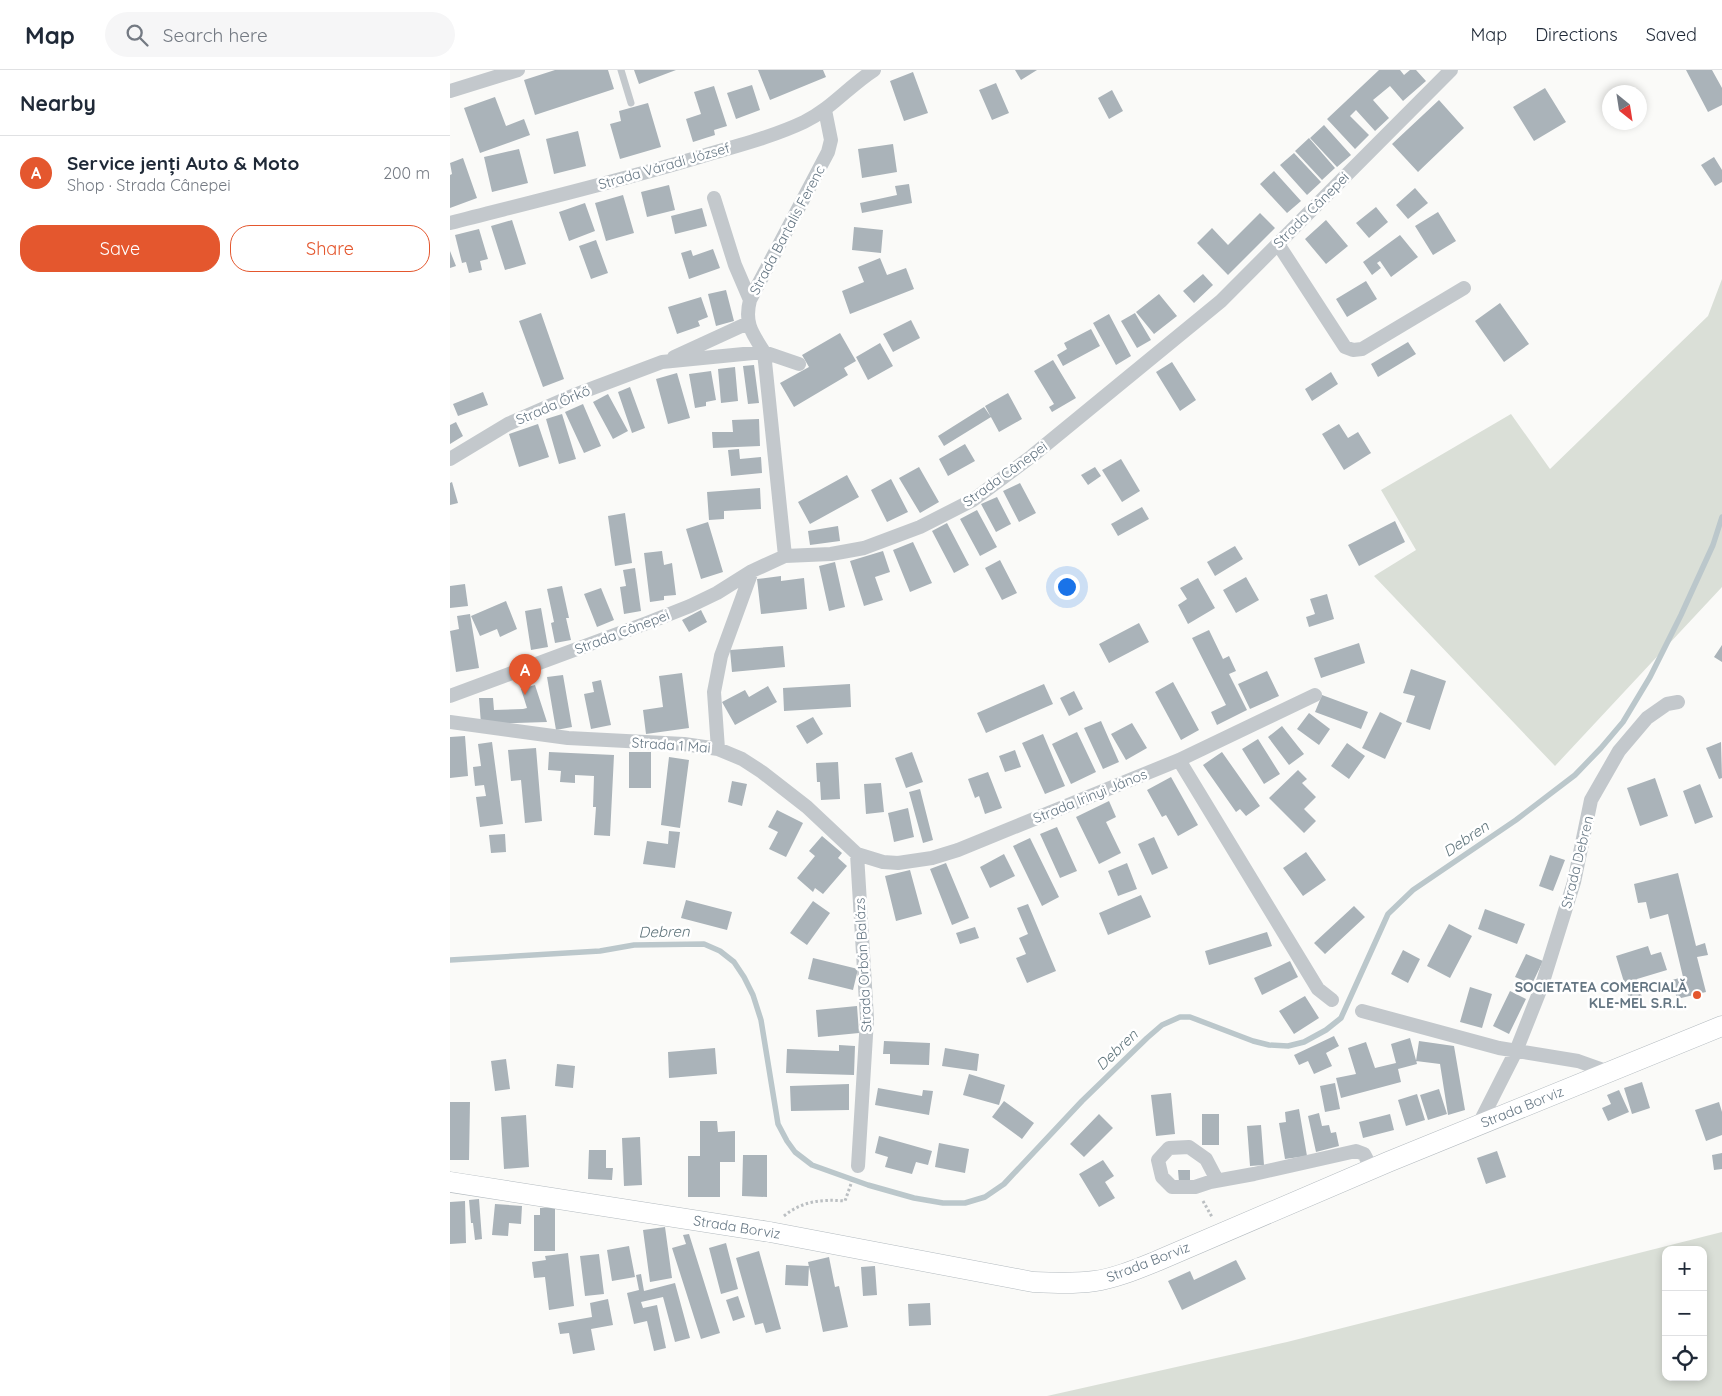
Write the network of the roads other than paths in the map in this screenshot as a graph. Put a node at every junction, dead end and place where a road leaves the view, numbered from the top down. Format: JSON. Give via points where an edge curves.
{"nodes":[{"id":1,"x":518,"y":70,"type":"edge"},
{"id":2,"x":621,"y":70,"type":"edge"},
{"id":3,"x":1451,"y":70,"type":"edge"},
{"id":4,"x":865,"y":72,"type":"edge"},
{"id":5,"x":450,"y":91,"type":"edge"},
{"id":6,"x":631,"y":103,"type":"dead end"},
{"id":7,"x":825,"y":110,"type":"junction"},
{"id":8,"x":714,"y":198,"type":"dead end"},
{"id":9,"x":450,"y":223,"type":"edge"},
{"id":10,"x":1278,"y":244,"type":"junction"},
{"id":11,"x":1464,"y":288,"type":"dead end"},
{"id":12,"x":750,"y":300,"type":"junction"},
{"id":13,"x":748,"y":323,"type":"junction"},
{"id":14,"x":764,"y":352,"type":"junction"},
{"id":15,"x":662,"y":362,"type":"junction"},
{"id":16,"x":799,"y":364,"type":"dead end"},
{"id":17,"x":450,"y":458,"type":"edge"},
{"id":18,"x":785,"y":556,"type":"junction"},
{"id":19,"x":752,"y":571,"type":"junction"},
{"id":20,"x":1316,"y":695,"type":"dead end"},
{"id":21,"x":450,"y":696,"type":"edge"},
{"id":22,"x":1678,"y":702,"type":"dead end"},
{"id":23,"x":450,"y":722,"type":"edge"},
{"id":24,"x":718,"y":749,"type":"junction"},
{"id":25,"x":1179,"y":760,"type":"junction"},
{"id":26,"x":857,"y":854,"type":"junction"},
{"id":27,"x":1332,"y":1000,"type":"dead end"},
{"id":28,"x":1362,"y":1011,"type":"dead end"},
{"id":29,"x":1722,"y":1026,"type":"edge"},
{"id":30,"x":1516,"y":1051,"type":"junction"},
{"id":31,"x":1609,"y":1072,"type":"junction"},
{"id":32,"x":1479,"y":1124,"type":"junction"},
{"id":33,"x":858,"y":1166,"type":"road end"},
{"id":34,"x":1372,"y":1169,"type":"junction"},
{"id":35,"x":1218,"y":1180,"type":"dead end"},
{"id":36,"x":450,"y":1182,"type":"edge"}],
"edges":[{"from":1,"to":5,"type":"street"},
{"from":2,"to":6,"type":"lane"},
{"from":3,"to":10,"type":"street","name":"Strada Cânepei"},
{"from":4,"to":7,"type":"street","name":"Strada Váradi József"},
{"from":7,"to":9,"type":"street","name":"Strada Váradi József","via":[[804,122],[639,175]]},
{"from":7,"to":12,"type":"street","name":"Strada Bartalis Ferenc","via":[[831,140],[828,152]]},
{"from":8,"to":12,"type":"street"},
{"from":10,"to":11,"type":"street","via":[[1345,347],[1353,350],[1362,349]]},
{"from":10,"to":18,"type":"street","name":"Strada Cânepei","via":[[1221,301],[1032,456],[973,500],[920,527],[864,548],[831,554]]},
{"from":12,"to":13,"type":"street","name":"Strada Bartalis Ferenc"},
{"from":13,"to":14,"type":"street"},
{"from":13,"to":15,"type":"street","name":"Strada Őrkő"},
{"from":14,"to":15,"type":"street","name":"Strada Őrkő"},
{"from":14,"to":16,"type":"street","name":"Strada Őrkő"},
{"from":14,"to":18,"type":"street"},
{"from":15,"to":17,"type":"street","name":"Strada Őrkő","via":[[508,424]]},
{"from":18,"to":19,"type":"street","name":"Strada Cânepei"},
{"from":19,"to":21,"type":"street","name":"Strada Cânepei","via":[[690,606]]},
{"from":19,"to":24,"type":"street","via":[[722,656],[714,692]]},
{"from":20,"to":25,"type":"street","name":"Strada Irinyi János"},
{"from":22,"to":30,"type":"street","name":"Strada Debren","via":[[1667,704],[1647,718],[1618,751],[1591,800],[1574,882],[1542,988]]},
{"from":23,"to":24,"type":"street","name":"Strada 1 Mai","via":[[568,738]]},
{"from":24,"to":26,"type":"street","name":"Strada 1 Mai","via":[[742,758],[762,772],[807,807]]},
{"from":25,"to":26,"type":"street","name":"Strada Irinyi János","via":[[932,858],[898,863]]},
{"from":25,"to":27,"type":"street","via":[[1318,989]]},
{"from":26,"to":33,"type":"street","name":"Strada Orbán Balázs","via":[[867,1019]]},
{"from":28,"to":30,"type":"street"},
{"from":29,"to":31,"type":"main road","name":"Strada Borviz"},
{"from":30,"to":31,"type":"street","via":[[1578,1061]]},
{"from":30,"to":32,"type":"street","name":"Strada Debren"},
{"from":31,"to":32,"type":"main road","name":"Strada Borviz"},
{"from":32,"to":34,"type":"main road","name":"Strada Borviz"},
{"from":34,"to":35,"type":"street","via":[[1364,1154],[1356,1151]]},
{"from":34,"to":36,"type":"main road","name":"Strada Borviz","via":[[1127,1273],[1096,1281],[1064,1284],[1033,1282],[770,1232]]}]}
